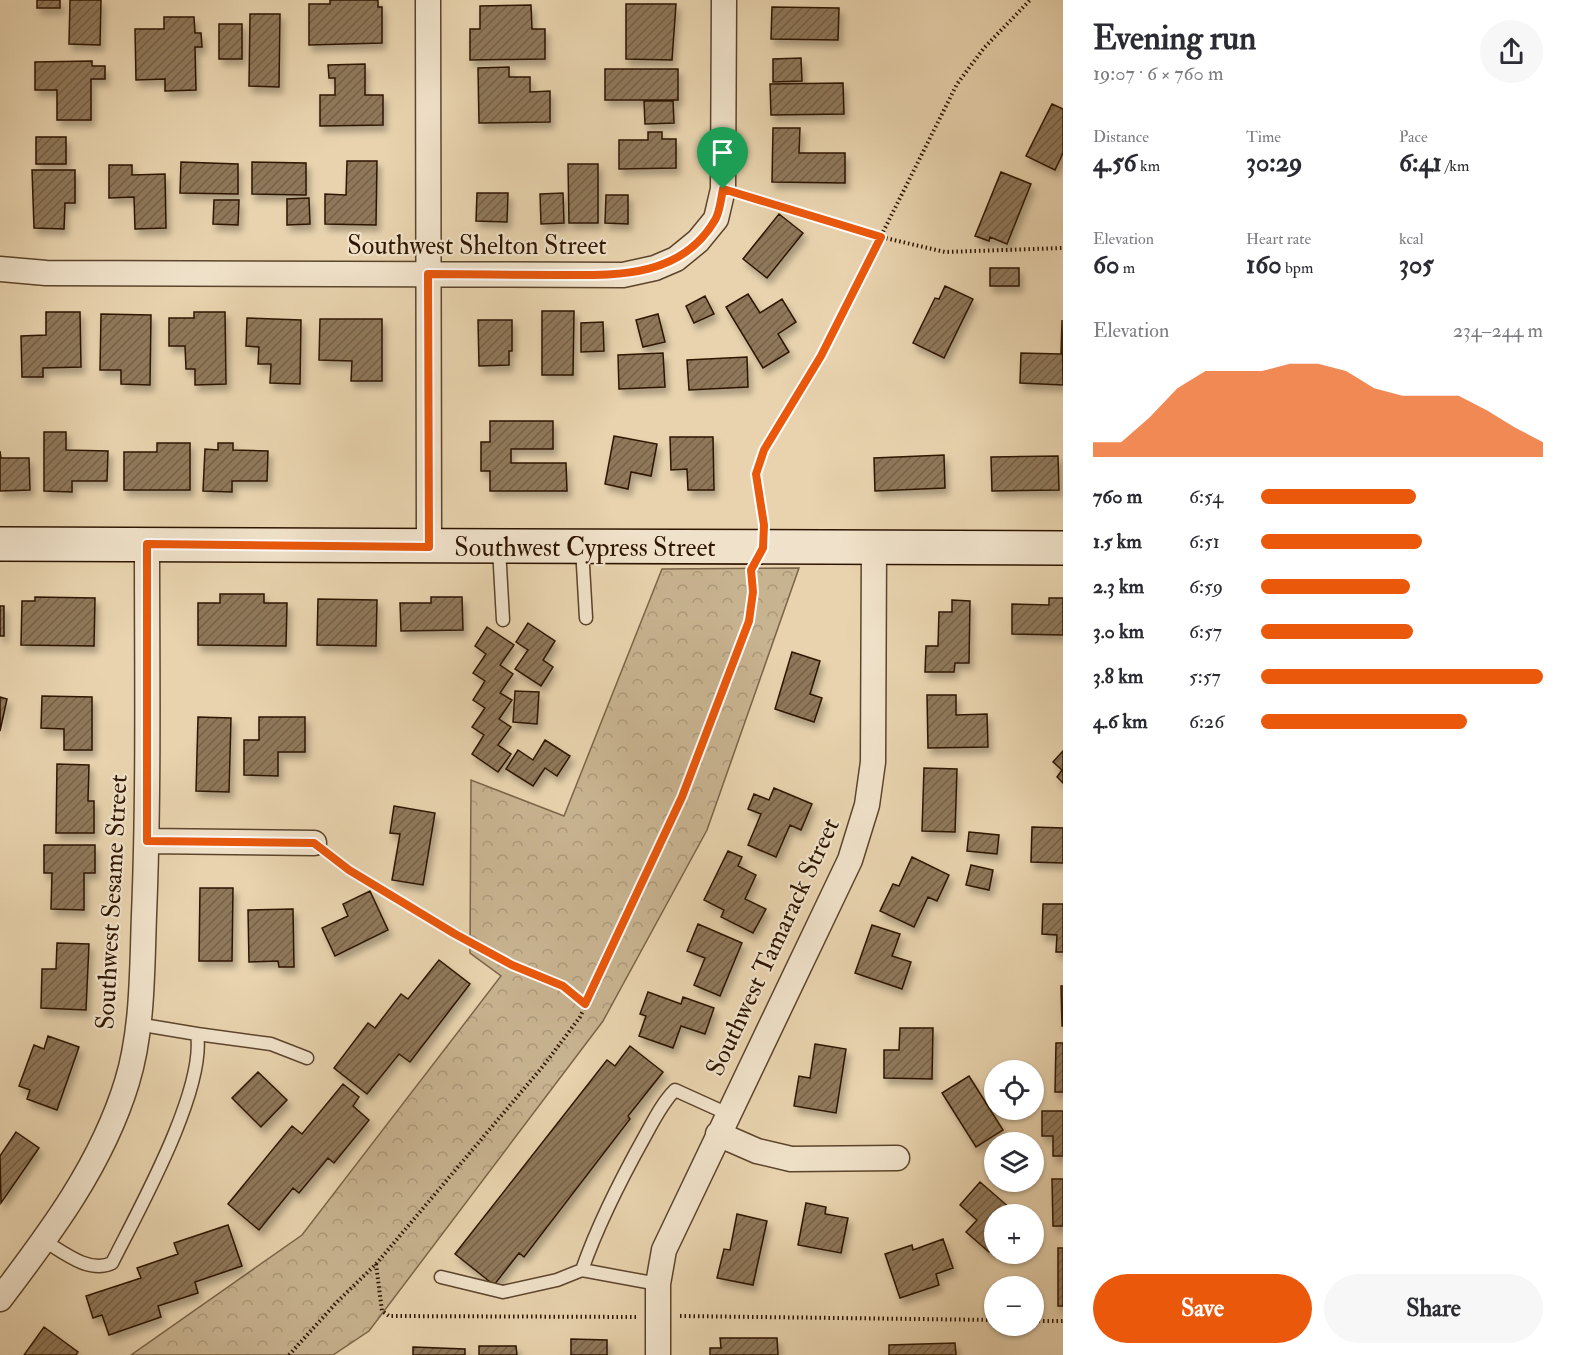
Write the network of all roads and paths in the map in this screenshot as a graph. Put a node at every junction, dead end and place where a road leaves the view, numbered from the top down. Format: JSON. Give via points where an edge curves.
{"nodes":[{"id":1,"x":428,"y":0,"type":"edge"},
{"id":2,"x":724,"y":0,"type":"edge"},
{"id":3,"x":1030,"y":0,"type":"edge"},
{"id":4,"x":723,"y":189,"type":"junction"},
{"id":5,"x":881,"y":237,"type":"junction"},
{"id":6,"x":1063,"y":248,"type":"edge"},
{"id":7,"x":0,"y":269,"type":"edge"},
{"id":8,"x":428,"y":274,"type":"junction"},
{"id":9,"x":0,"y":544,"type":"edge"},
{"id":10,"x":147,"y":544,"type":"junction"},
{"id":11,"x":429,"y":547,"type":"junction"},
{"id":12,"x":874,"y":547,"type":"junction"},
{"id":13,"x":499,"y":548,"type":"junction"},
{"id":14,"x":582,"y":548,"type":"junction"},
{"id":15,"x":763,"y":548,"type":"junction"},
{"id":16,"x":1063,"y":548,"type":"edge"},
{"id":17,"x":586,"y":618,"type":"dead end"},
{"id":18,"x":503,"y":620,"type":"dead end"},
{"id":19,"x":147,"y":841,"type":"junction"},
{"id":20,"x":314,"y":843,"type":"joint"},
{"id":21,"x":585,"y":1004,"type":"junction"},
{"id":22,"x":137,"y":1024,"type":"junction"},
{"id":23,"x":197,"y":1034,"type":"junction"},
{"id":24,"x":307,"y":1058,"type":"dead end"},
{"id":25,"x":723,"y":1124,"type":"junction"},
{"id":26,"x":897,"y":1158,"type":"dead end"},
{"id":27,"x":43,"y":1240,"type":"junction"},
{"id":28,"x":376,"y":1264,"type":"junction"},
{"id":29,"x":582,"y":1270,"type":"junction"},
{"id":30,"x":8,"y":1274,"type":"edge"},
{"id":31,"x":441,"y":1277,"type":"dead end"},
{"id":32,"x":658,"y":1284,"type":"junction"},
{"id":33,"x":0,"y":1299,"type":"edge"},
{"id":34,"x":658,"y":1317,"type":"junction"},
{"id":35,"x":984,"y":1320,"type":"edge"},
{"id":36,"x":1044,"y":1321,"type":"edge"},
{"id":37,"x":1063,"y":1321,"type":"edge"},
{"id":38,"x":289,"y":1355,"type":"edge"},
{"id":39,"x":658,"y":1355,"type":"edge"}],
"edges":[{"from":1,"to":8,"type":"street"},
{"from":2,"to":4,"type":"street","name":"Southwest Shelton Street"},
{"from":3,"to":5,"type":"path","via":[[984,48],[957,84]]},
{"from":4,"to":5,"type":"path"},
{"from":4,"to":8,"type":"street","name":"Southwest Shelton Street","via":[[716,219],[698,241],[676,259],[655,268],[623,275]]},
{"from":5,"to":6,"type":"path","via":[[945,252]]},
{"from":5,"to":15,"type":"path","via":[[821,356],[764,450],[756,474],[764,525]]},
{"from":7,"to":8,"type":"street","name":"Southwest Shelton Street","via":[[46,273]]},
{"from":8,"to":11,"type":"street"},
{"from":9,"to":10,"type":"main road","name":"Southwest Cypress Street"},
{"from":10,"to":11,"type":"main road","name":"Southwest Cypress Street"},
{"from":10,"to":19,"type":"street","name":"Southwest Sesame Street"},
{"from":11,"to":13,"type":"main road","name":"Southwest Cypress Street"},
{"from":12,"to":15,"type":"main road","name":"Southwest Cypress Street"},
{"from":12,"to":16,"type":"main road","name":"Southwest Cypress Street"},
{"from":12,"to":25,"type":"street","name":"Southwest Tamarack Street","via":[[873,762],[867,805],[850,860]]},
{"from":13,"to":14,"type":"main road","name":"Southwest Cypress Street"},
{"from":13,"to":18,"type":"lane"},
{"from":14,"to":15,"type":"main road","name":"Southwest Cypress Street"},
{"from":14,"to":17,"type":"lane"},
{"from":15,"to":21,"type":"path","via":[[751,570],[749,621],[682,797]]},
{"from":19,"to":20,"type":"street"},
{"from":19,"to":22,"type":"street","name":"Southwest Sesame Street"},
{"from":20,"to":21,"type":"path","via":[[349,870],[446,928],[512,965],[563,986]]},
{"from":21,"to":28,"type":"path","via":[[580,1017],[544,1065]]},
{"from":22,"to":23,"type":"lane"},
{"from":22,"to":27,"type":"street","name":"Southwest Sesame Street","via":[[128,1079],[114,1118],[74,1197]]},
{"from":23,"to":24,"type":"lane","via":[[271,1044]]},
{"from":23,"to":27,"type":"lane","via":[[199,1044],[188,1098],[112,1263],[102,1268],[84,1264]]},
{"from":25,"to":26,"type":"street","via":[[757,1151],[791,1159]]},
{"from":25,"to":29,"type":"lane","via":[[675,1090],[666,1099],[632,1159]]},
{"from":25,"to":32,"type":"street","name":"Southwest Tamarack Street","via":[[664,1250]]},
{"from":27,"to":30,"type":"street","name":"Southwest Sesame Street"},
{"from":28,"to":34,"type":"path","via":[[382,1311],[389,1316]]},
{"from":28,"to":38,"type":"path"},
{"from":29,"to":31,"type":"lane","via":[[557,1281],[503,1292]]},
{"from":29,"to":32,"type":"lane"},
{"from":30,"to":33,"type":"street","name":"Southwest Sesame Street"},
{"from":32,"to":34,"type":"street","name":"Southwest Tamarack Street"},
{"from":34,"to":35,"type":"path"},
{"from":34,"to":39,"type":"street","name":"Southwest Tamarack Street"},
{"from":36,"to":37,"type":"path"}]}
